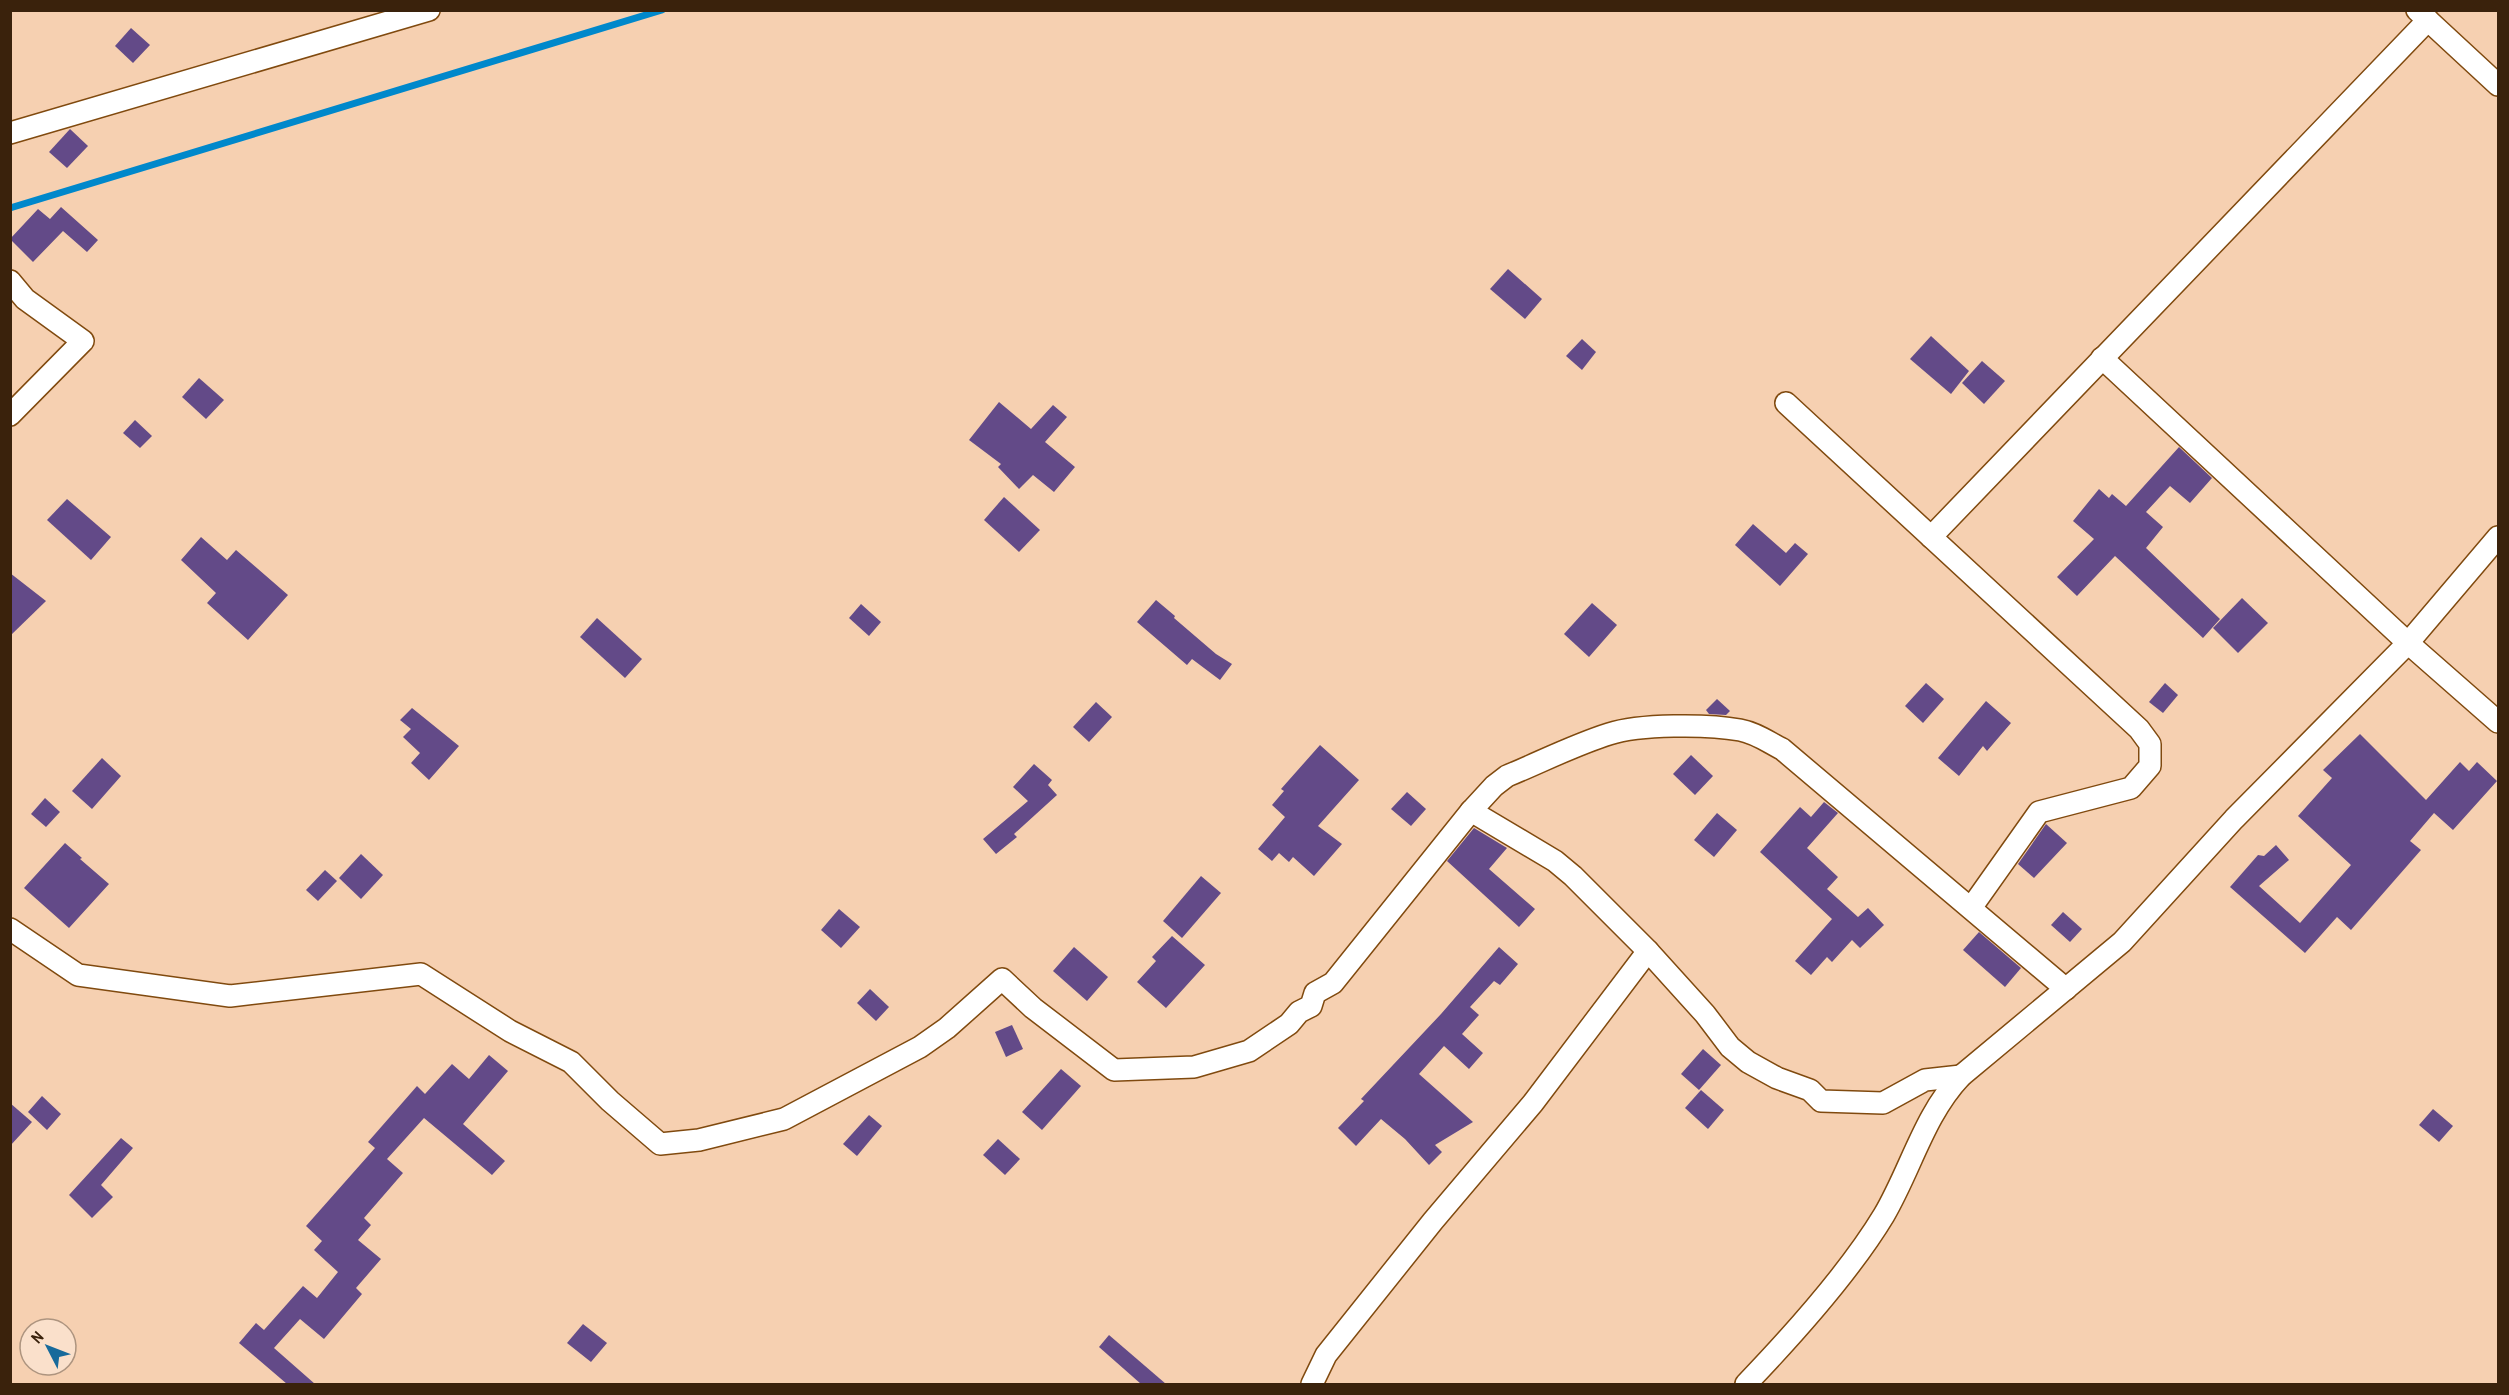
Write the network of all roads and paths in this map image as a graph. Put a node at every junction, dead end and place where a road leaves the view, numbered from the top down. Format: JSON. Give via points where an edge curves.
{"nodes":[{"id":1,"x":429,"y":10,"type":"edge"},
{"id":2,"x":2422,"y":15,"type":"edge"},
{"id":3,"x":2499,"y":85,"type":"edge"},
{"id":4,"x":10,"y":134,"type":"edge"},
{"id":5,"x":10,"y":281,"type":"edge"},
{"id":6,"x":2102,"y":357,"type":"junction"},
{"id":7,"x":1786,"y":403,"type":"dead end"},
{"id":8,"x":10,"y":415,"type":"edge"},
{"id":9,"x":1931,"y":537,"type":"junction"},
{"id":10,"x":2499,"y":537,"type":"edge"},
{"id":11,"x":2408,"y":643,"type":"junction"},
{"id":12,"x":2499,"y":722,"type":"edge"},
{"id":13,"x":1471,"y":810,"type":"junction"},
{"id":14,"x":1971,"y":908,"type":"junction"},
{"id":15,"x":10,"y":929,"type":"edge"},
{"id":16,"x":1648,"y":951,"type":"junction"},
{"id":17,"x":2066,"y":989,"type":"junction"},
{"id":18,"x":1961,"y":1076,"type":"junction"},
{"id":19,"x":1312,"y":1384,"type":"edge"},
{"id":20,"x":1746,"y":1384,"type":"edge"}],
"edges":[{"from":1,"to":4,"type":"street"},
{"from":2,"to":3,"type":"street"},
{"from":2,"to":6,"type":"street"},
{"from":5,"to":8,"type":"street","via":[[25,299],[83,340]]},
{"from":6,"to":9,"type":"street"},
{"from":6,"to":11,"type":"street"},
{"from":7,"to":9,"type":"street"},
{"from":9,"to":14,"type":"street","via":[[2139,729],[2150,744],[2151,766],[2131,788],[2039,812]]},
{"from":10,"to":11,"type":"street"},
{"from":11,"to":12,"type":"street"},
{"from":11,"to":17,"type":"street","via":[[2234,819],[2122,942]]},
{"from":13,"to":14,"type":"street","via":[[1507,776],[1609,734],[1638,727],[1741,730],[1782,749]]},
{"from":13,"to":15,"type":"street","via":[[1333,983],[1315,993],[1311,1006],[1289,1024],[1249,1051],[1194,1067],[1114,1070],[1002,979],[920,1047],[784,1119],[699,1140],[660,1144],[571,1062],[510,1031],[421,974],[230,996],[78,975]]},
{"from":13,"to":16,"type":"street","via":[[1555,861]]},
{"from":14,"to":17,"type":"street"},
{"from":16,"to":18,"type":"street","via":[[1730,1047],[1777,1078],[1810,1090],[1821,1101],[1883,1103],[1925,1080]]},
{"from":16,"to":19,"type":"street","via":[[1533,1103],[1326,1355]]},
{"from":17,"to":18,"type":"street"},
{"from":18,"to":20,"type":"street","via":[[1944,1094],[1865,1246]]}]}
